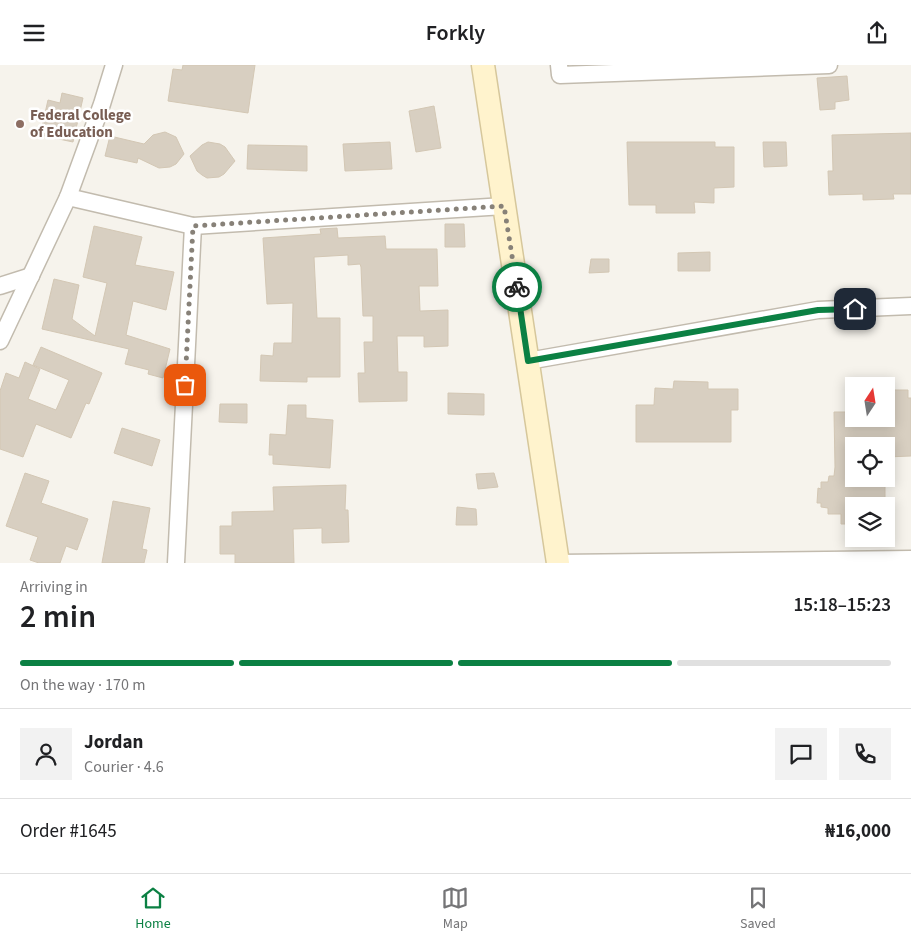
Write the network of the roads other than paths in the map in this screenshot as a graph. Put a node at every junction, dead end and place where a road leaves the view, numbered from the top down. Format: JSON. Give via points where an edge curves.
{"nodes":[{"id":1,"x":114,"y":65,"type":"edge"},
{"id":2,"x":484,"y":65,"type":"edge"},
{"id":3,"x":559,"y":65,"type":"edge"},
{"id":4,"x":829,"y":65,"type":"edge"},
{"id":5,"x":68,"y":197,"type":"junction"},
{"id":6,"x":504,"y":206,"type":"junction"},
{"id":7,"x":193,"y":226,"type":"junction"},
{"id":8,"x":31,"y":276,"type":"junction"},
{"id":9,"x":0,"y":286,"type":"edge"},
{"id":10,"x":911,"y":306,"type":"edge"},
{"id":11,"x":0,"y":341,"type":"edge"},
{"id":12,"x":528,"y":361,"type":"junction"},
{"id":13,"x":911,"y":559,"type":"edge"},
{"id":14,"x":176,"y":563,"type":"edge"},
{"id":15,"x":558,"y":563,"type":"edge"}],
"edges":[{"from":1,"to":5,"type":"street"},
{"from":2,"to":6,"type":"main road"},
{"from":3,"to":4,"type":"street","via":[[560,75]]},
{"from":5,"to":7,"type":"street"},
{"from":5,"to":8,"type":"street"},
{"from":6,"to":7,"type":"street"},
{"from":6,"to":12,"type":"main road"},
{"from":7,"to":14,"type":"street"},
{"from":8,"to":9,"type":"street"},
{"from":8,"to":11,"type":"street"},
{"from":10,"to":12,"type":"street","via":[[818,310]]},
{"from":12,"to":15,"type":"main road"},
{"from":13,"to":15,"type":"street"}]}
